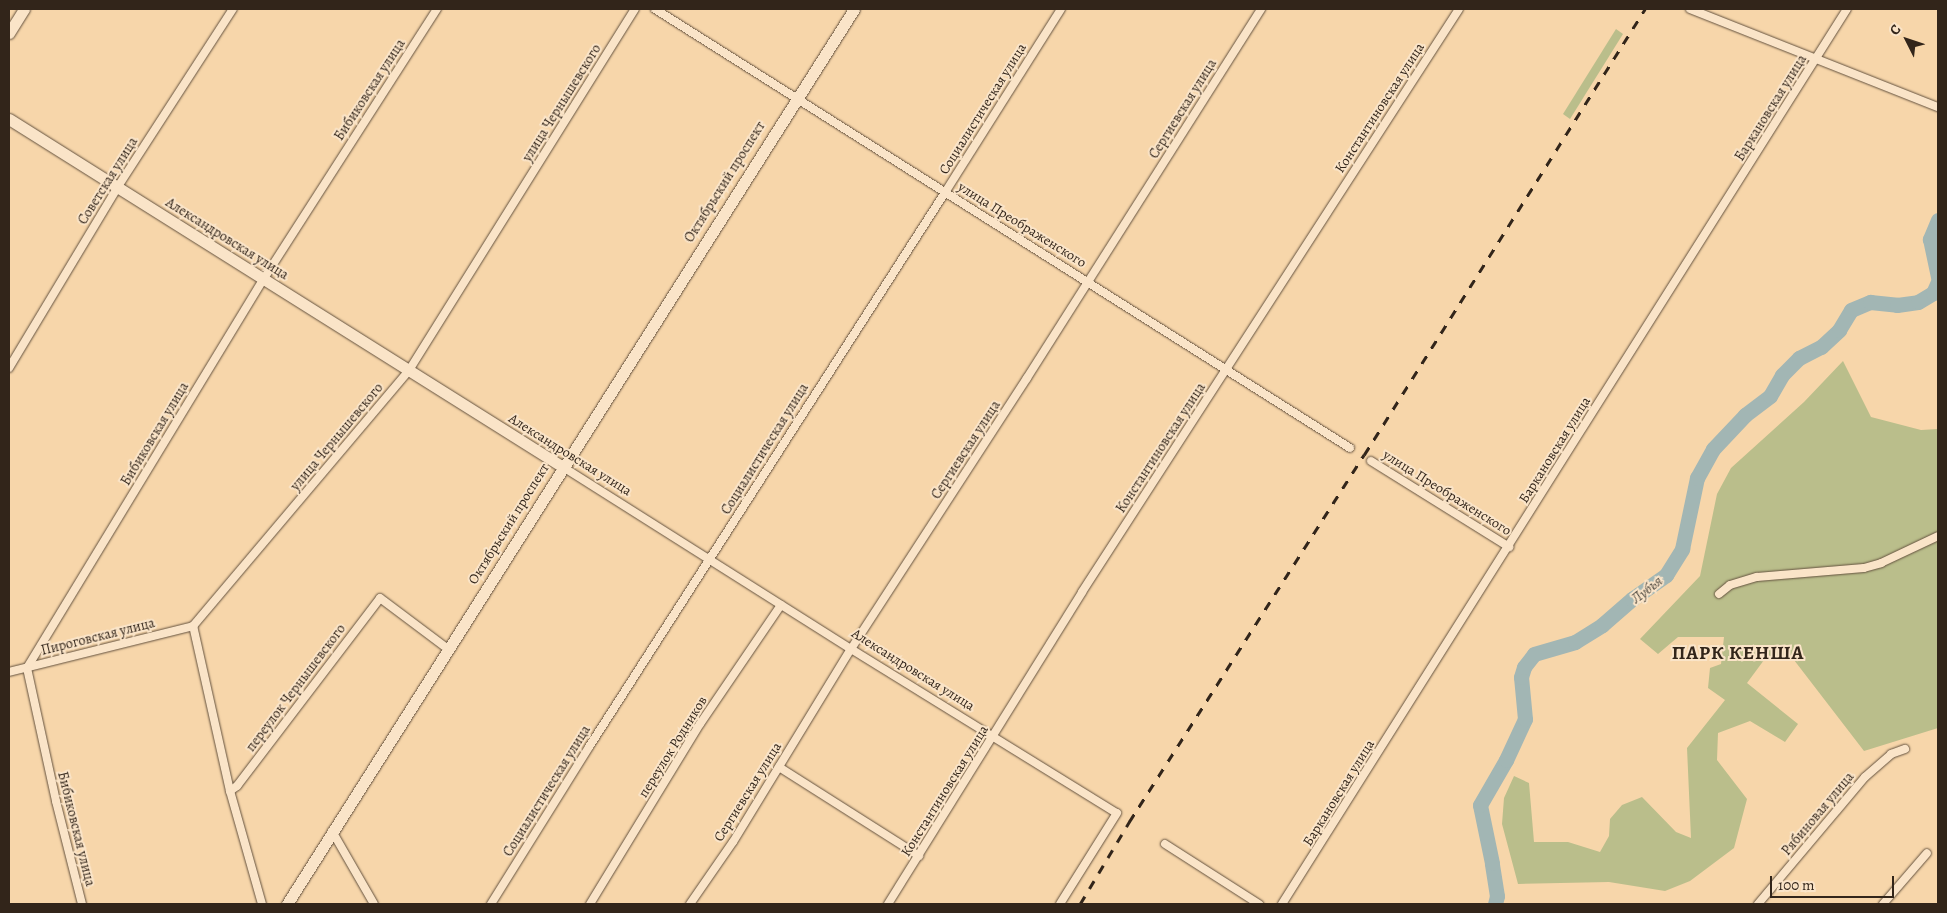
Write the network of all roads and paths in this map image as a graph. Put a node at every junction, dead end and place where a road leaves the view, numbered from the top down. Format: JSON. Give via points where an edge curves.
{"nodes":[{"id":1,"x":24,"y":9,"type":"edge"},
{"id":2,"x":233,"y":9,"type":"edge"},
{"id":3,"x":437,"y":9,"type":"edge"},
{"id":4,"x":635,"y":9,"type":"edge"},
{"id":5,"x":654,"y":9,"type":"edge"},
{"id":6,"x":854,"y":9,"type":"edge"},
{"id":7,"x":1061,"y":9,"type":"edge"},
{"id":8,"x":1261,"y":9,"type":"edge"},
{"id":9,"x":1460,"y":9,"type":"edge"},
{"id":10,"x":1690,"y":9,"type":"edge"},
{"id":11,"x":1847,"y":9,"type":"edge"},
{"id":12,"x":9,"y":33,"type":"edge"},
{"id":13,"x":1816,"y":59,"type":"junction"},
{"id":14,"x":796,"y":98,"type":"junction"},
{"id":15,"x":1938,"y":106,"type":"edge"},
{"id":16,"x":9,"y":119,"type":"edge"},
{"id":17,"x":118,"y":188,"type":"junction"},
{"id":18,"x":946,"y":192,"type":"junction"},
{"id":19,"x":263,"y":280,"type":"junction"},
{"id":20,"x":1088,"y":282,"type":"junction"},
{"id":21,"x":9,"y":368,"type":"edge"},
{"id":22,"x":1226,"y":371,"type":"junction"},
{"id":23,"x":408,"y":372,"type":"junction"},
{"id":24,"x":1350,"y":448,"type":"dead end"},
{"id":25,"x":1371,"y":461,"type":"dead end"},
{"id":26,"x":563,"y":467,"type":"junction"},
{"id":27,"x":1938,"y":536,"type":"edge"},
{"id":28,"x":1509,"y":547,"type":"junction"},
{"id":29,"x":709,"y":560,"type":"junction"},
{"id":30,"x":1719,"y":594,"type":"dead end"},
{"id":31,"x":781,"y":605,"type":"junction"},
{"id":32,"x":194,"y":626,"type":"junction"},
{"id":33,"x":448,"y":649,"type":"junction"},
{"id":34,"x":851,"y":650,"type":"junction"},
{"id":35,"x":27,"y":668,"type":"junction"},
{"id":36,"x":9,"y":672,"type":"edge"},
{"id":37,"x":993,"y":738,"type":"junction"},
{"id":38,"x":1905,"y":749,"type":"dead end"},
{"id":39,"x":779,"y":767,"type":"junction"},
{"id":40,"x":230,"y":791,"type":"junction"},
{"id":41,"x":332,"y":831,"type":"junction"},
{"id":42,"x":1165,"y":844,"type":"dead end"},
{"id":43,"x":1927,"y":853,"type":"dead end"},
{"id":44,"x":919,"y":856,"type":"junction"},
{"id":45,"x":82,"y":904,"type":"edge"},
{"id":46,"x":262,"y":904,"type":"edge"},
{"id":47,"x":287,"y":904,"type":"edge"},
{"id":48,"x":374,"y":904,"type":"edge"},
{"id":49,"x":491,"y":904,"type":"edge"},
{"id":50,"x":590,"y":904,"type":"edge"},
{"id":51,"x":690,"y":904,"type":"edge"},
{"id":52,"x":888,"y":904,"type":"edge"},
{"id":53,"x":1060,"y":904,"type":"edge"},
{"id":54,"x":1259,"y":904,"type":"edge"},
{"id":55,"x":1282,"y":904,"type":"edge"},
{"id":56,"x":1758,"y":904,"type":"edge"},
{"id":57,"x":1883,"y":904,"type":"edge"}],
"edges":[{"from":1,"to":12,"type":"street"},
{"from":2,"to":17,"type":"street","name":"Советская улица"},
{"from":3,"to":19,"type":"street","name":"Бибиковская улица"},
{"from":4,"to":23,"type":"street","name":"улица Чернышевского"},
{"from":5,"to":14,"type":"street","name":"улица Преображенского"},
{"from":6,"to":14,"type":"street","name":"Октябрьский проспект"},
{"from":7,"to":18,"type":"street","name":"Социалистическая улица"},
{"from":8,"to":20,"type":"street","name":"Сергиевская улица"},
{"from":9,"to":22,"type":"street","name":"Константиновская улица"},
{"from":10,"to":13,"type":"street"},
{"from":11,"to":13,"type":"street","name":"Баркановская улица"},
{"from":13,"to":15,"type":"street"},
{"from":13,"to":28,"type":"street","name":"Баркановская улица"},
{"from":14,"to":18,"type":"street","name":"улица Преображенского"},
{"from":14,"to":26,"type":"street","name":"Октябрьский проспект"},
{"from":16,"to":17,"type":"street","name":"Александровская улица"},
{"from":17,"to":19,"type":"street","name":"Александровская улица"},
{"from":17,"to":21,"type":"street","name":"Советская улица"},
{"from":18,"to":20,"type":"street","name":"улица Преображенского"},
{"from":18,"to":29,"type":"street","name":"Социалистическая улица"},
{"from":19,"to":23,"type":"street","name":"Александровская улица"},
{"from":19,"to":35,"type":"street","name":"Бибиковская улица"},
{"from":20,"to":22,"type":"street","name":"улица Преображенского"},
{"from":20,"to":34,"type":"street","name":"Сергиевская улица"},
{"from":22,"to":24,"type":"street","name":"улица Преображенского"},
{"from":22,"to":37,"type":"street","name":"Константиновская улица","via":[[1082,592]]},
{"from":23,"to":26,"type":"street","name":"Александровская улица"},
{"from":23,"to":32,"type":"street","name":"улица Чернышевского"},
{"from":25,"to":28,"type":"street","name":"улица Преображенского"},
{"from":26,"to":29,"type":"street","name":"Александровская улица"},
{"from":26,"to":33,"type":"street","name":"Октябрьский проспект"},
{"from":27,"to":30,"type":"street","via":[[1864,568],[1757,577],[1730,585]]},
{"from":28,"to":55,"type":"street","name":"Баркановская улица"},
{"from":29,"to":31,"type":"street","name":"Александровская улица"},
{"from":29,"to":49,"type":"street","name":"Социалистическая улица"},
{"from":31,"to":34,"type":"street","name":"Александровская улица"},
{"from":31,"to":50,"type":"street","name":"переулок Родников","via":[[700,724]]},
{"from":32,"to":35,"type":"street","name":"Пироговская улица"},
{"from":32,"to":40,"type":"street"},
{"from":33,"to":40,"type":"street","name":"переулок Чернышевского","via":[[380,598]]},
{"from":33,"to":41,"type":"street","name":"Октябрьский проспект"},
{"from":34,"to":37,"type":"street","name":"Александровская улица"},
{"from":34,"to":39,"type":"street","name":"Сергиевская улица"},
{"from":35,"to":36,"type":"street","name":"Пироговская улица"},
{"from":35,"to":45,"type":"street","name":"Бибиковская улица"},
{"from":37,"to":44,"type":"street","name":"Константиновская улица"},
{"from":37,"to":53,"type":"street","name":"Александровская улица","via":[[1117,813]]},
{"from":38,"to":56,"type":"street","name":"Рябиновая улица","via":[[1891,754],[1872,770]]},
{"from":39,"to":44,"type":"street"},
{"from":39,"to":51,"type":"street","name":"Сергиевская улица"},
{"from":40,"to":46,"type":"street"},
{"from":41,"to":47,"type":"street","name":"Октябрьский проспект"},
{"from":41,"to":48,"type":"street"},
{"from":42,"to":54,"type":"street"},
{"from":43,"to":57,"type":"street"},
{"from":44,"to":52,"type":"street","name":"Константиновская улица"}]}
